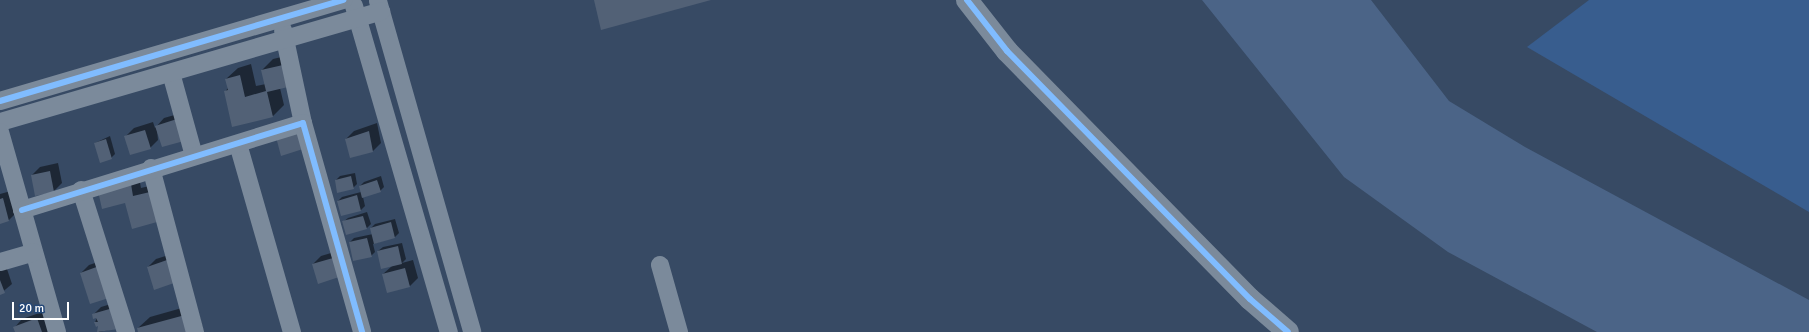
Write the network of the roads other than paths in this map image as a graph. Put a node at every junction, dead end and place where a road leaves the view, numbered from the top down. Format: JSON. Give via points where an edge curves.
{"nodes":[{"id":1,"x":343,"y":0,"type":"edge"},
{"id":2,"x":352,"y":0,"type":"edge"},
{"id":3,"x":967,"y":0,"type":"edge"},
{"id":4,"x":379,"y":6,"type":"edge"},
{"id":5,"x":357,"y":18,"type":"junction"},
{"id":6,"x":280,"y":19,"type":"junction"},
{"id":7,"x":286,"y":41,"type":"junction"},
{"id":8,"x":171,"y":72,"type":"junction"},
{"id":9,"x":0,"y":101,"type":"edge"},
{"id":10,"x":0,"y":122,"type":"edge"},
{"id":11,"x":303,"y":123,"type":"junction"},
{"id":12,"x":0,"y":132,"type":"edge"},
{"id":13,"x":238,"y":144,"type":"junction"},
{"id":14,"x":194,"y":156,"type":"junction"},
{"id":15,"x":152,"y":168,"type":"junction"},
{"id":16,"x":81,"y":190,"type":"junction"},
{"id":17,"x":22,"y":210,"type":"junction"},
{"id":18,"x":34,"y":252,"type":"junction"},
{"id":19,"x":0,"y":262,"type":"edge"},
{"id":20,"x":660,"y":266,"type":"dead end"},
{"id":21,"x":57,"y":332,"type":"edge"},
{"id":22,"x":126,"y":332,"type":"edge"},
{"id":23,"x":195,"y":332,"type":"edge"},
{"id":24,"x":292,"y":332,"type":"edge"},
{"id":25,"x":362,"y":332,"type":"edge"},
{"id":26,"x":449,"y":332,"type":"edge"},
{"id":27,"x":472,"y":332,"type":"edge"},
{"id":28,"x":679,"y":332,"type":"edge"},
{"id":29,"x":1288,"y":332,"type":"edge"}],
"edges":[{"from":1,"to":6,"type":"street"},
{"from":2,"to":5,"type":"street"},
{"from":3,"to":29,"type":"street","via":[[1012,57],[1250,299]]},
{"from":4,"to":5,"type":"street"},
{"from":4,"to":27,"type":"street"},
{"from":5,"to":7,"type":"street"},
{"from":5,"to":26,"type":"street"},
{"from":6,"to":7,"type":"street"},
{"from":6,"to":9,"type":"street"},
{"from":7,"to":8,"type":"street"},
{"from":7,"to":11,"type":"street"},
{"from":8,"to":10,"type":"street"},
{"from":8,"to":14,"type":"street"},
{"from":11,"to":13,"type":"street"},
{"from":11,"to":25,"type":"street"},
{"from":12,"to":17,"type":"street"},
{"from":13,"to":14,"type":"street"},
{"from":13,"to":24,"type":"street"},
{"from":14,"to":15,"type":"street"},
{"from":15,"to":16,"type":"street"},
{"from":15,"to":23,"type":"street"},
{"from":16,"to":17,"type":"street"},
{"from":16,"to":22,"type":"street"},
{"from":17,"to":18,"type":"street"},
{"from":18,"to":19,"type":"street"},
{"from":18,"to":21,"type":"street"},
{"from":20,"to":28,"type":"street"}]}
